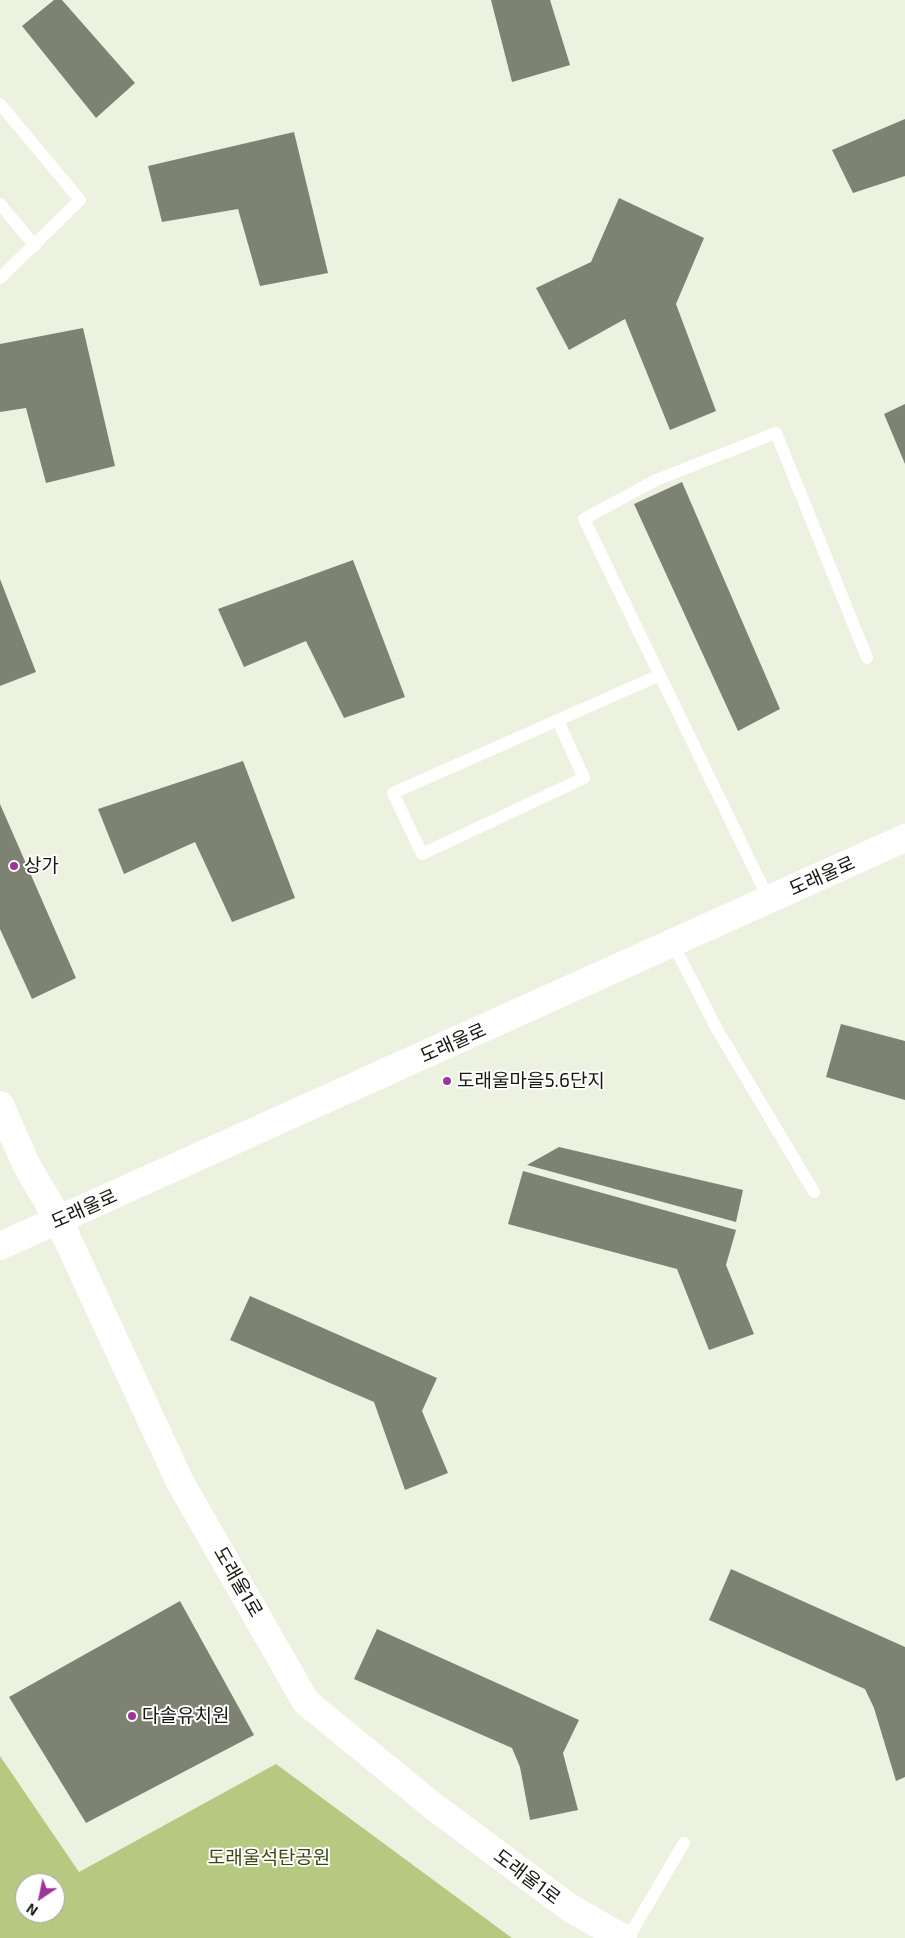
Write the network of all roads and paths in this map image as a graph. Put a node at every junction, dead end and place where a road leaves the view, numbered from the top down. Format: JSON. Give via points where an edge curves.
{"nodes":[{"id":1,"x":0,"y":104,"type":"edge"},
{"id":2,"x":0,"y":204,"type":"edge"},
{"id":3,"x":35,"y":246,"type":"junction"},
{"id":4,"x":0,"y":278,"type":"edge"},
{"id":5,"x":867,"y":658,"type":"dead end"},
{"id":6,"x":660,"y":675,"type":"junction"},
{"id":7,"x":558,"y":721,"type":"junction"},
{"id":8,"x":905,"y":838,"type":"edge"},
{"id":9,"x":768,"y":900,"type":"junction"},
{"id":10,"x":674,"y":944,"type":"junction"},
{"id":11,"x":0,"y":1105,"type":"edge"},
{"id":12,"x":814,"y":1192,"type":"dead end"},
{"id":13,"x":59,"y":1221,"type":"junction"},
{"id":14,"x":0,"y":1246,"type":"edge"},
{"id":15,"x":684,"y":1843,"type":"dead end"},
{"id":16,"x":623,"y":1938,"type":"edge"},
{"id":17,"x":628,"y":1938,"type":"edge"}],
"edges":[{"from":1,"to":3,"type":"lane","via":[[80,200]]},
{"from":2,"to":3,"type":"lane"},
{"from":3,"to":4,"type":"lane"},
{"from":5,"to":6,"type":"lane","via":[[776,433],[656,480],[584,519]]},
{"from":6,"to":7,"type":"lane"},
{"from":6,"to":9,"type":"lane"},
{"from":7,"to":7,"type":"lane","via":[[392,793],[422,854],[584,778]]},
{"from":8,"to":9,"type":"street","name":"도래울로"},
{"from":9,"to":10,"type":"street","name":"도래울로"},
{"from":10,"to":12,"type":"lane","via":[[718,1030]]},
{"from":10,"to":13,"type":"street","name":"도래울로"},
{"from":11,"to":13,"type":"street","name":"도래울1로","via":[[26,1164]]},
{"from":13,"to":14,"type":"street","name":"도래울로"},
{"from":13,"to":16,"type":"street","name":"도래울1로","via":[[180,1482],[306,1702],[433,1806],[554,1897]]},
{"from":15,"to":17,"type":"lane"}]}
